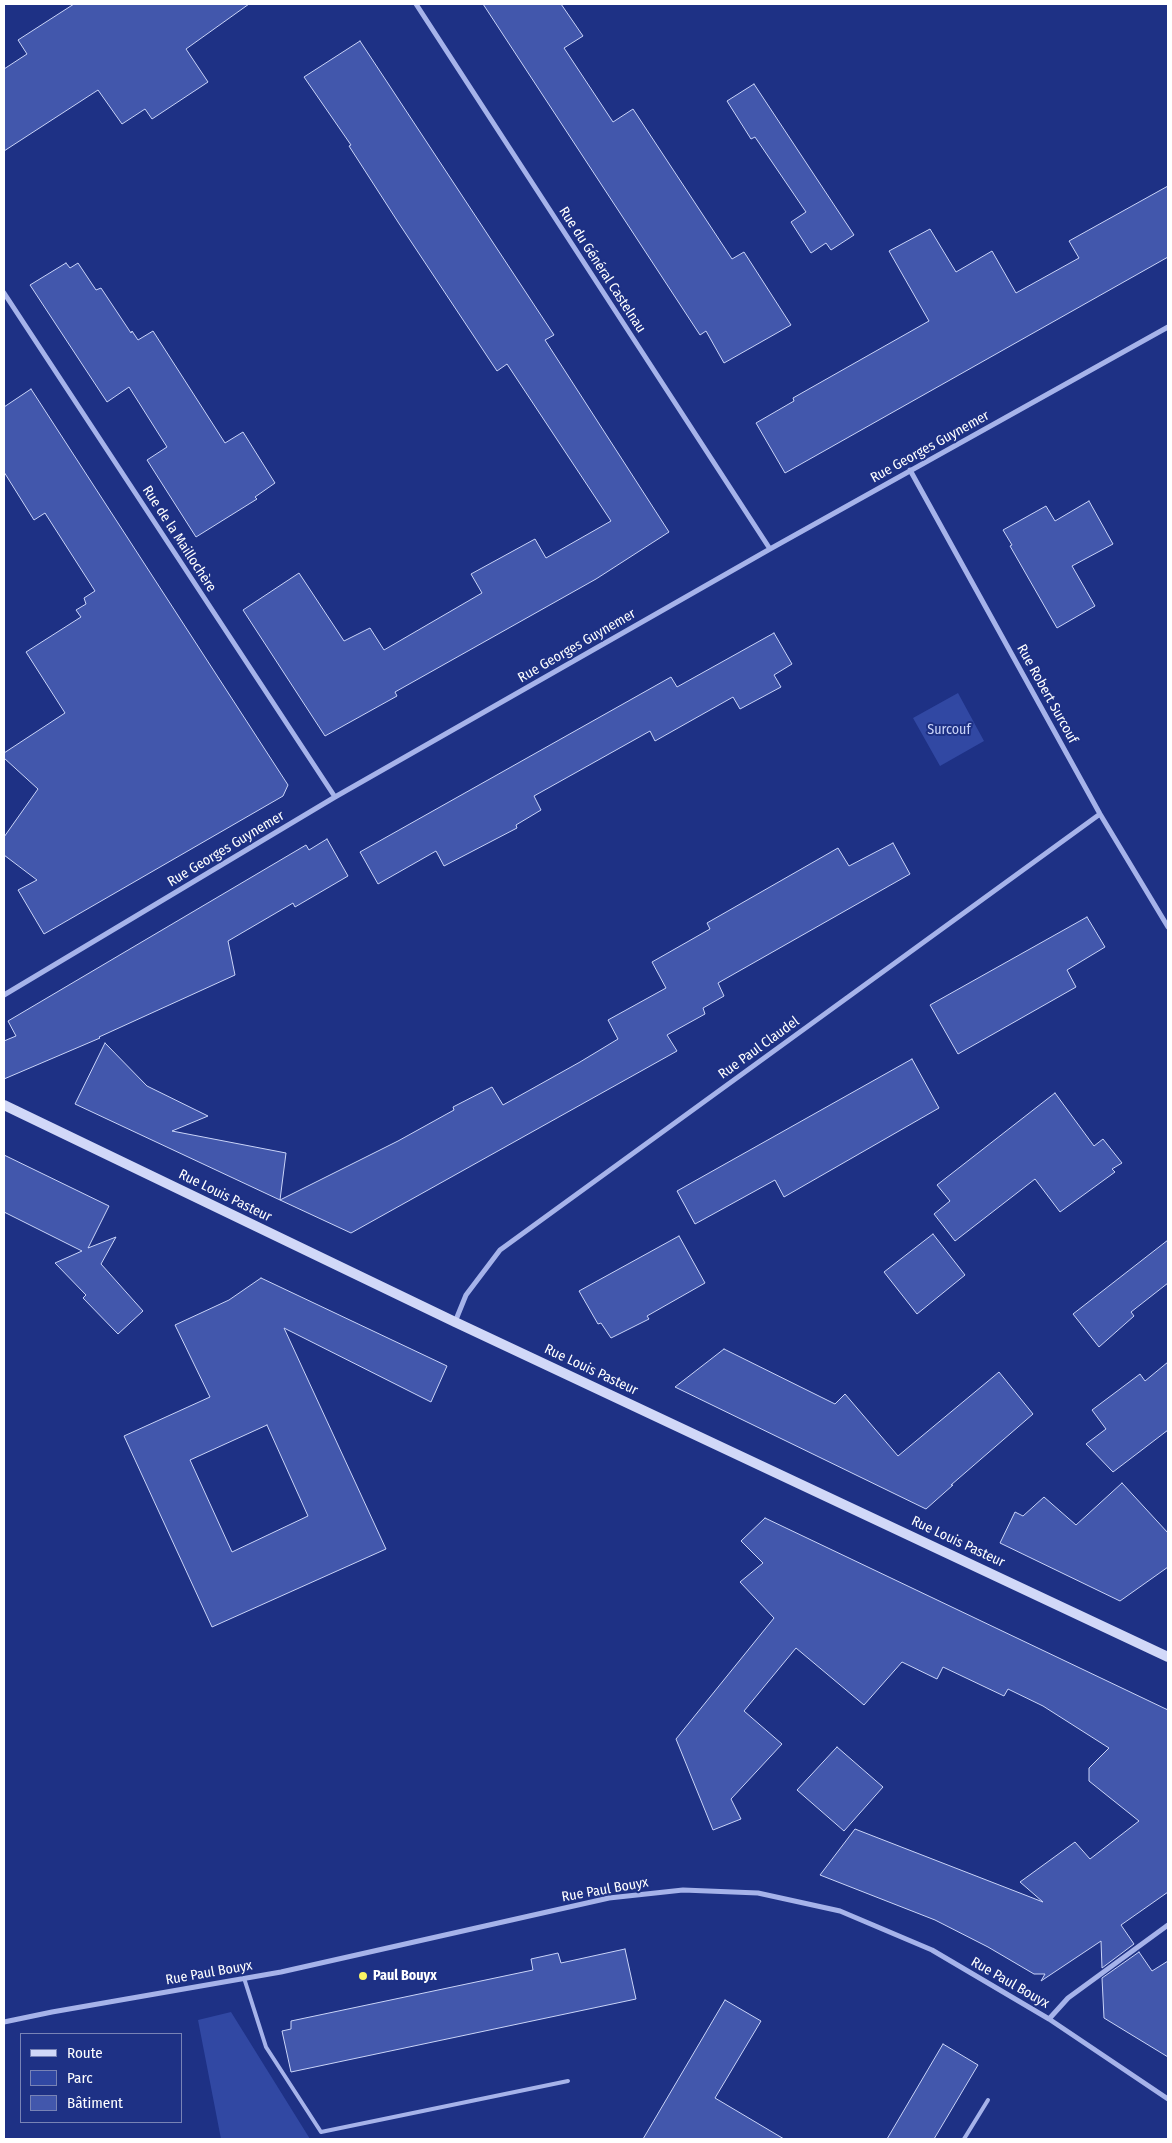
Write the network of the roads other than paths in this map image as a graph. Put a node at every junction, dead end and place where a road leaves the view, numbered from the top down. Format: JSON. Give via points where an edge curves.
{"nodes":[{"id":1,"x":416,"y":4,"type":"edge"},
{"id":2,"x":4,"y":293,"type":"edge"},
{"id":3,"x":1168,"y":327,"type":"edge"},
{"id":4,"x":910,"y":470,"type":"junction"},
{"id":5,"x":770,"y":550,"type":"junction"},
{"id":6,"x":335,"y":797,"type":"junction"},
{"id":7,"x":1100,"y":814,"type":"junction"},
{"id":8,"x":1168,"y":927,"type":"edge"},
{"id":9,"x":4,"y":995,"type":"edge"},
{"id":10,"x":4,"y":1105,"type":"edge"},
{"id":11,"x":455,"y":1322,"type":"junction"},
{"id":12,"x":1168,"y":1657,"type":"edge"},
{"id":13,"x":1168,"y":1925,"type":"edge"},
{"id":14,"x":244,"y":1978,"type":"junction"},
{"id":15,"x":1049,"y":2019,"type":"junction"},
{"id":16,"x":4,"y":2022,"type":"edge"},
{"id":17,"x":568,"y":2081,"type":"dead end"},
{"id":18,"x":1168,"y":2099,"type":"edge"},
{"id":19,"x":988,"y":2100,"type":"dead end"},
{"id":20,"x":964,"y":2139,"type":"edge"}],
"edges":[{"from":1,"to":5,"type":"street","name":"Rue du Général Castelnau"},
{"from":2,"to":6,"type":"street","name":"Rue de la Maillochère"},
{"from":3,"to":4,"type":"street","name":"Rue Georges Guynemer"},
{"from":4,"to":5,"type":"street","name":"Rue Georges Guynemer"},
{"from":4,"to":7,"type":"street","name":"Rue Robert Surcouf"},
{"from":5,"to":6,"type":"street","name":"Rue Georges Guynemer"},
{"from":6,"to":9,"type":"street","name":"Rue Georges Guynemer"},
{"from":7,"to":8,"type":"street","name":"Rue Robert Surcouf"},
{"from":7,"to":11,"type":"street","name":"Rue Paul Claudel","via":[[500,1250],[466,1295]]},
{"from":10,"to":11,"type":"main road","name":"Rue Louis Pasteur"},
{"from":11,"to":12,"type":"main road","name":"Rue Louis Pasteur"},
{"from":13,"to":15,"type":"street","via":[[1068,1998]]},
{"from":14,"to":15,"type":"street","name":"Rue Paul Bouyx","via":[[609,1898],[683,1890],[749,1893],[840,1911],[932,1950]]},
{"from":14,"to":16,"type":"street","name":"Rue Paul Bouyx"},
{"from":14,"to":17,"type":"lane","via":[[266,2047],[321,2132]]},
{"from":15,"to":18,"type":"street","name":"Rue Paul Bouyx"},
{"from":19,"to":20,"type":"lane"}]}
